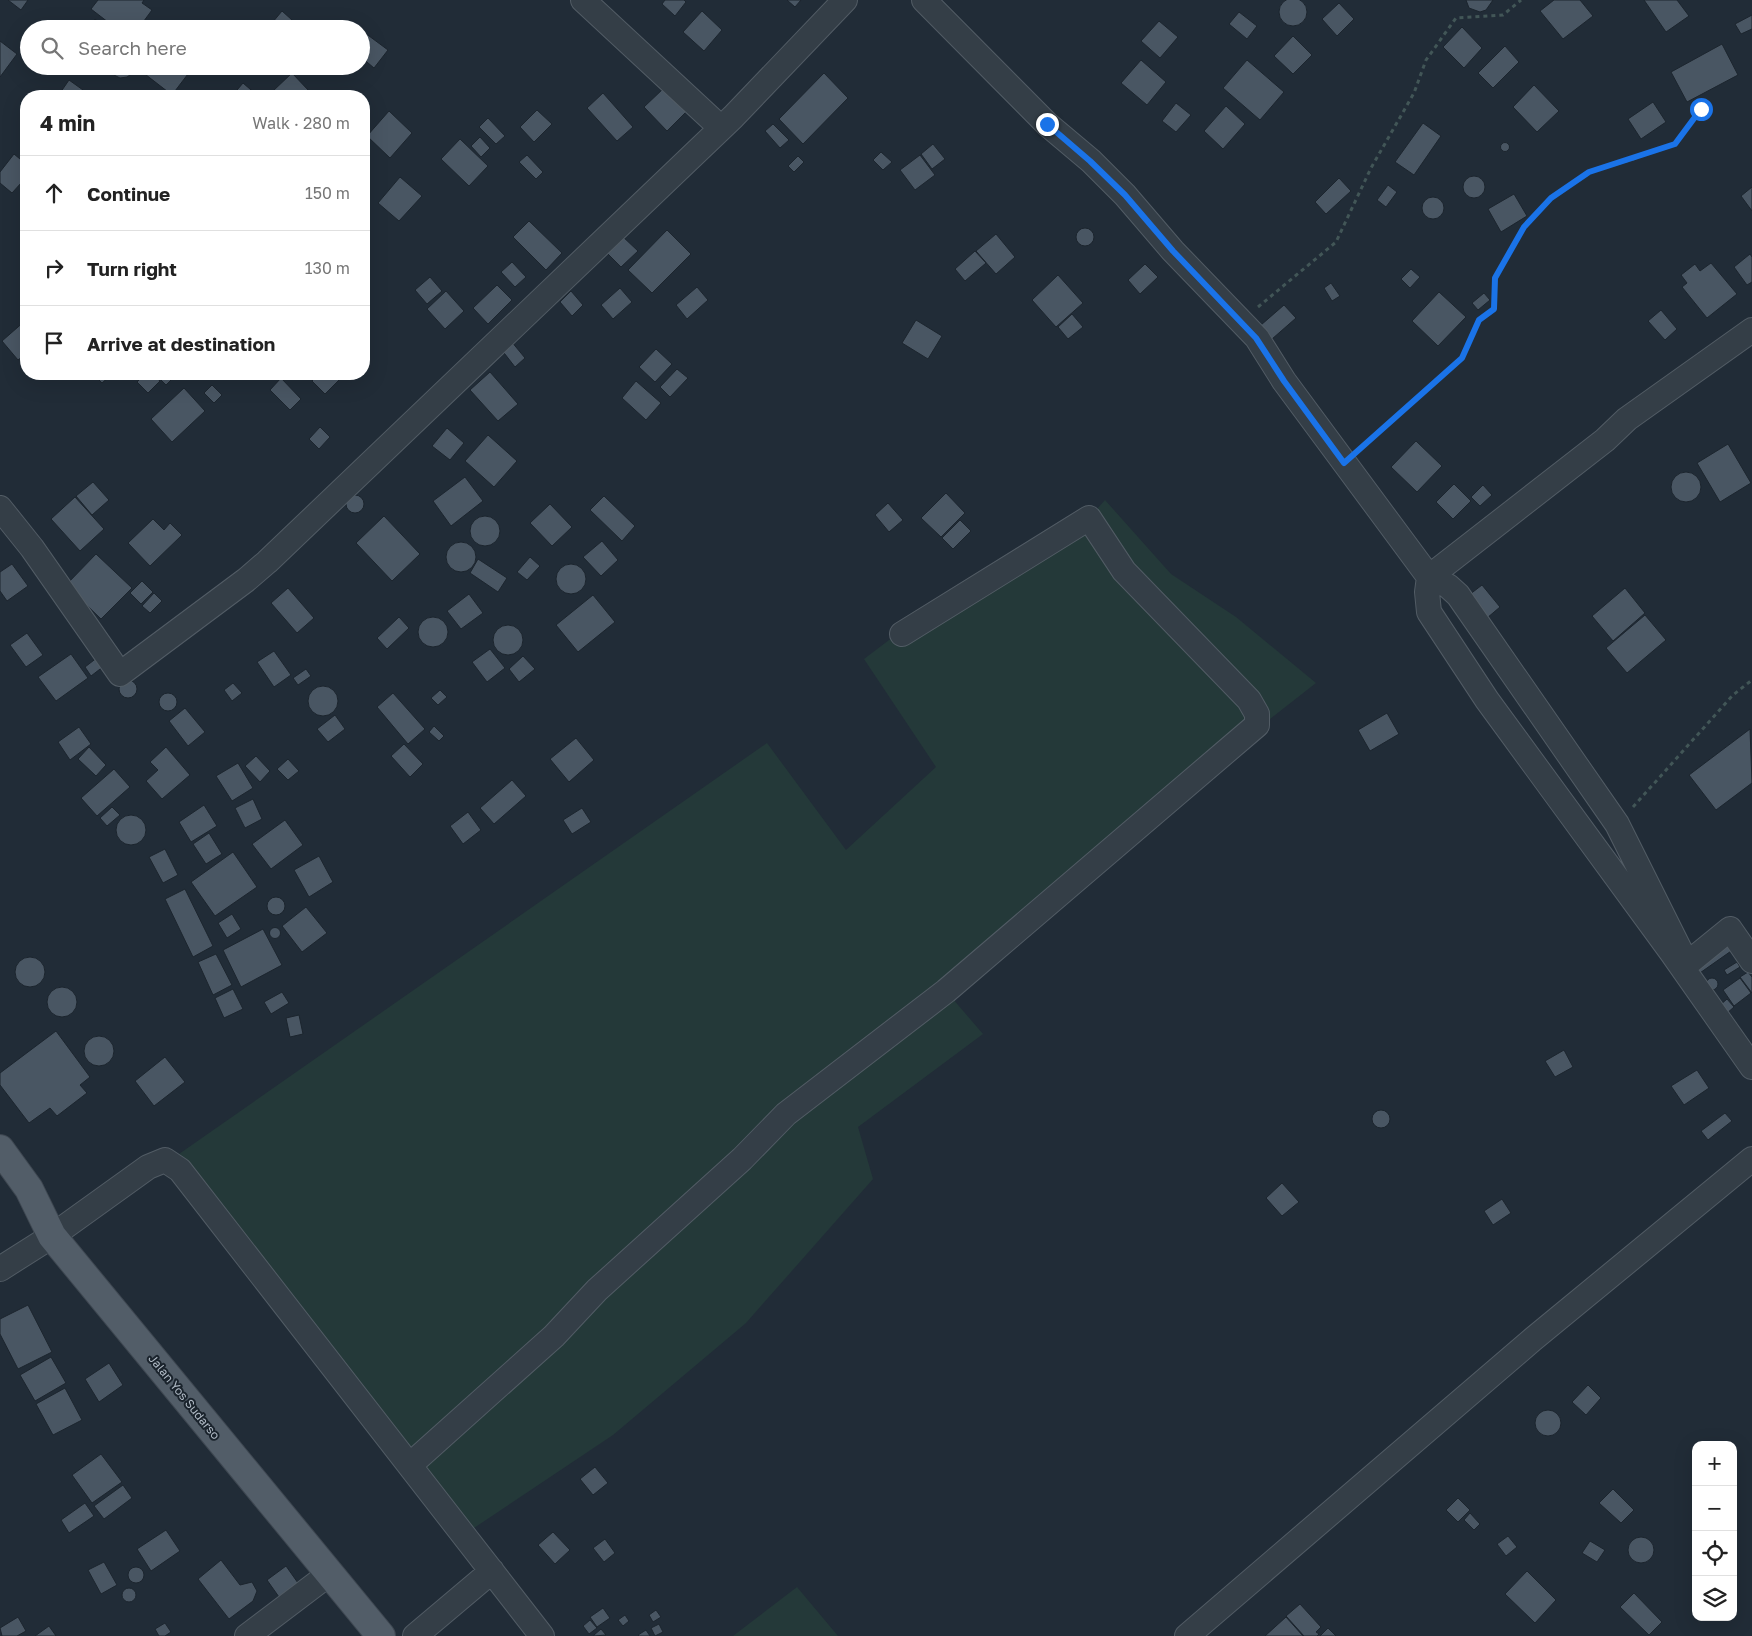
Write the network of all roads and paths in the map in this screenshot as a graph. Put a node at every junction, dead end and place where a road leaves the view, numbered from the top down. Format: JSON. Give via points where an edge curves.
{"nodes":[{"id":1,"x":583,"y":0,"type":"edge"},
{"id":2,"x":845,"y":0,"type":"edge"},
{"id":3,"x":924,"y":0,"type":"edge"},
{"id":4,"x":1521,"y":0,"type":"edge"},
{"id":5,"x":1701,"y":109,"type":"dead end"},
{"id":6,"x":721,"y":128,"type":"junction"},
{"id":7,"x":1240,"y":322,"type":"junction"},
{"id":8,"x":1752,"y":330,"type":"edge"},
{"id":9,"x":1344,"y":463,"type":"junction"},
{"id":10,"x":0,"y":508,"type":"edge"},
{"id":11,"x":1429,"y":577,"type":"junction"},
{"id":12,"x":902,"y":634,"type":"dead end"},
{"id":13,"x":1752,"y":680,"type":"edge"},
{"id":14,"x":1617,"y":824,"type":"junction"},
{"id":15,"x":1752,"y":961,"type":"edge"},
{"id":16,"x":1752,"y":1067,"type":"edge"},
{"id":17,"x":0,"y":1149,"type":"edge"},
{"id":18,"x":1752,"y":1160,"type":"edge"},
{"id":19,"x":52,"y":1236,"type":"junction"},
{"id":20,"x":0,"y":1269,"type":"edge"},
{"id":21,"x":410,"y":1465,"type":"junction"},
{"id":22,"x":492,"y":1571,"type":"junction"},
{"id":23,"x":329,"y":1574,"type":"junction"},
{"id":24,"x":247,"y":1636,"type":"edge"},
{"id":25,"x":381,"y":1636,"type":"edge"},
{"id":26,"x":415,"y":1636,"type":"edge"},
{"id":27,"x":542,"y":1636,"type":"edge"},
{"id":28,"x":1188,"y":1636,"type":"edge"}],
"edges":[{"from":1,"to":6,"type":"street"},
{"from":2,"to":6,"type":"street"},
{"from":3,"to":7,"type":"street","via":[[1047,124],[1125,195]]},
{"from":4,"to":7,"type":"path","via":[[1503,15],[1456,18],[1426,60],[1414,93],[1371,168],[1336,242]]},
{"from":5,"to":9,"type":"path","via":[[1675,144],[1589,172],[1551,198],[1524,227],[1495,278],[1494,309],[1479,320],[1462,358]]},
{"from":6,"to":10,"type":"street","via":[[267,562],[120,674]]},
{"from":7,"to":9,"type":"street","via":[[1256,338]]},
{"from":8,"to":11,"type":"street","via":[[1628,419]]},
{"from":9,"to":11,"type":"street"},
{"from":11,"to":14,"type":"street","via":[[1458,595]]},
{"from":11,"to":16,"type":"street","via":[[1429,612],[1487,700]]},
{"from":12,"to":21,"type":"street","via":[[1089,518],[1124,571],[1249,700],[1257,714],[1257,725],[946,991],[786,1114],[742,1159],[597,1290],[554,1336]]},
{"from":13,"to":14,"type":"path","via":[[1733,695]]},
{"from":14,"to":15,"type":"street","via":[[1687,964],[1730,929]]},
{"from":17,"to":19,"type":"main road","name":"Jalan Yos Sudarso","via":[[29,1188]]},
{"from":18,"to":28,"type":"street","via":[[1532,1340]]},
{"from":19,"to":20,"type":"street"},
{"from":19,"to":21,"type":"street","via":[[148,1167],[165,1160],[173,1164]]},
{"from":19,"to":23,"type":"main road","name":"Jalan Yos Sudarso"},
{"from":21,"to":22,"type":"street"},
{"from":22,"to":26,"type":"street"},
{"from":22,"to":27,"type":"street"},
{"from":23,"to":24,"type":"street"},
{"from":23,"to":25,"type":"main road","name":"Jalan Yos Sudarso"}]}
